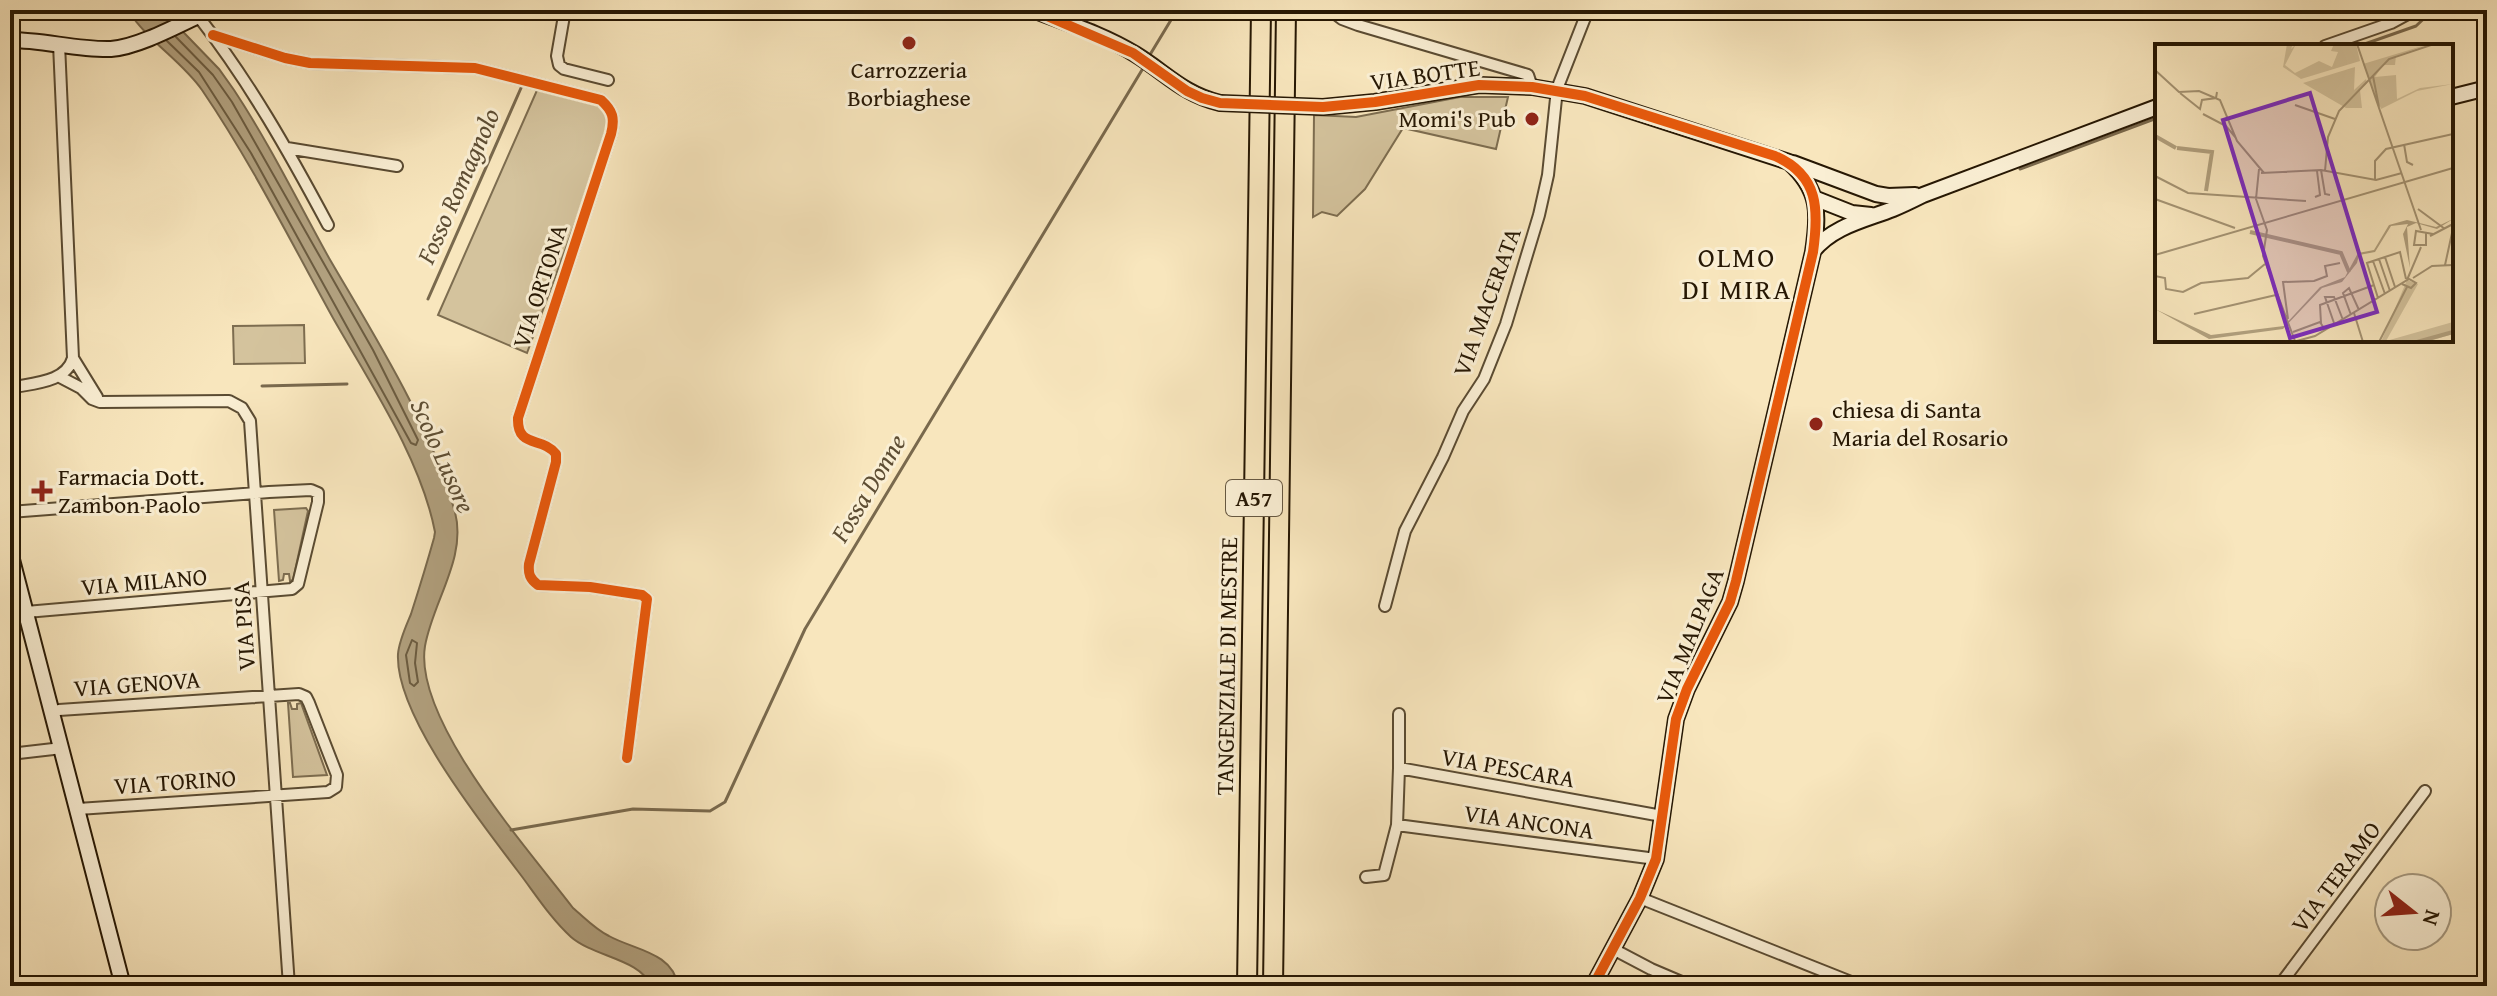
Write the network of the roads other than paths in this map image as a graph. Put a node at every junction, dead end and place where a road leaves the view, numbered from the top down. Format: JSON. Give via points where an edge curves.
{"nodes":[{"id":1,"x":565,"y":10,"type":"edge"},
{"id":2,"x":1033,"y":10,"type":"edge"},
{"id":3,"x":1261,"y":10,"type":"edge"},
{"id":4,"x":1286,"y":10,"type":"edge"},
{"id":5,"x":1330,"y":10,"type":"edge"},
{"id":6,"x":1588,"y":10,"type":"edge"},
{"id":7,"x":2415,"y":10,"type":"edge"},
{"id":8,"x":204,"y":13,"type":"edge"},
{"id":9,"x":213,"y":35,"type":"junction"},
{"id":10,"x":10,"y":40,"type":"edge"},
{"id":11,"x":59,"y":44,"type":"junction"},
{"id":12,"x":2331,"y":44,"type":"edge"},
{"id":13,"x":608,"y":80,"type":"dead end"},
{"id":14,"x":1532,"y":87,"type":"junction"},
{"id":15,"x":2487,"y":88,"type":"edge"},
{"id":16,"x":1557,"y":89,"type":"junction"},
{"id":17,"x":2453,"y":96,"type":"edge"},
{"id":18,"x":2155,"y":108,"type":"edge"},
{"id":19,"x":287,"y":148,"type":"junction"},
{"id":20,"x":1789,"y":162,"type":"junction"},
{"id":21,"x":397,"y":166,"type":"dead end"},
{"id":22,"x":1850,"y":183,"type":"junction"},
{"id":23,"x":1923,"y":195,"type":"junction"},
{"id":24,"x":1814,"y":198,"type":"junction"},
{"id":25,"x":1872,"y":215,"type":"junction"},
{"id":26,"x":328,"y":225,"type":"dead end"},
{"id":27,"x":1813,"y":252,"type":"junction"},
{"id":28,"x":73,"y":358,"type":"junction"},
{"id":29,"x":60,"y":377,"type":"junction"},
{"id":30,"x":10,"y":388,"type":"edge"},
{"id":31,"x":100,"y":402,"type":"junction"},
{"id":32,"x":254,"y":493,"type":"junction"},
{"id":33,"x":10,"y":512,"type":"edge"},
{"id":34,"x":10,"y":552,"type":"edge"},
{"id":35,"x":262,"y":592,"type":"junction"},
{"id":36,"x":1385,"y":606,"type":"dead end"},
{"id":37,"x":26,"y":612,"type":"junction"},
{"id":38,"x":269,"y":694,"type":"junction"},
{"id":39,"x":52,"y":712,"type":"junction"},
{"id":40,"x":1399,"y":714,"type":"dead end"},
{"id":41,"x":62,"y":748,"type":"junction"},
{"id":42,"x":10,"y":754,"type":"edge"},
{"id":43,"x":627,"y":758,"type":"dead end"},
{"id":44,"x":1399,"y":768,"type":"junction"},
{"id":45,"x":2425,"y":791,"type":"dead end"},
{"id":46,"x":275,"y":795,"type":"junction"},
{"id":47,"x":78,"y":809,"type":"junction"},
{"id":48,"x":1662,"y":816,"type":"junction"},
{"id":49,"x":1397,"y":825,"type":"junction"},
{"id":50,"x":1656,"y":859,"type":"junction"},
{"id":51,"x":1366,"y":877,"type":"dead end"},
{"id":52,"x":1640,"y":898,"type":"junction"},
{"id":53,"x":1613,"y":949,"type":"junction"},
{"id":54,"x":123,"y":986,"type":"edge"},
{"id":55,"x":289,"y":986,"type":"edge"},
{"id":56,"x":1247,"y":986,"type":"edge"},
{"id":57,"x":1273,"y":986,"type":"edge"},
{"id":58,"x":1593,"y":986,"type":"edge"},
{"id":59,"x":1691,"y":986,"type":"edge"},
{"id":60,"x":1861,"y":986,"type":"edge"},
{"id":61,"x":2279,"y":986,"type":"edge"}],
"edges":[{"from":1,"to":13,"type":"street","via":[[559,65]]},
{"from":2,"to":14,"type":"street","name":"VIA BOTTE","bridge":true,"via":[[1092,34],[1146,61],[1187,91],[1220,103],[1323,107],[1479,85]]},
{"from":3,"to":56,"type":"highway","name":"TANGENZIALE DI MESTRE","number":"A57"},
{"from":4,"to":57,"type":"highway","name":"TANGENZIALE DI MESTRE","number":"A57"},
{"from":5,"to":14,"type":"street","via":[[1358,25],[1528,75]]},
{"from":6,"to":16,"type":"street","name":"VIA MACERATA"},
{"from":7,"to":12,"type":"street"},
{"from":8,"to":9,"type":"street"},
{"from":8,"to":11,"type":"street","via":[[114,49]]},
{"from":9,"to":19,"type":"street"},
{"from":9,"to":43,"type":"street","name":"VIA ORTONA","via":[[310,63],[475,68],[601,100],[611,109],[611,134],[518,427],[525,439],[556,454],[529,564],[531,581],[647,599]]},
{"from":10,"to":11,"type":"street"},
{"from":11,"to":28,"type":"street"},
{"from":14,"to":16,"type":"street","name":"VIA BOTTE"},
{"from":15,"to":17,"type":"street"},
{"from":16,"to":20,"type":"street","name":"VIA BOTTE"},
{"from":16,"to":36,"type":"street","name":"VIA MACERATA","via":[[1548,175],[1506,324],[1484,379],[1405,531]]},
{"from":18,"to":23,"type":"street"},
{"from":19,"to":21,"type":"street"},
{"from":19,"to":26,"type":"street"},
{"from":20,"to":22,"type":"street"},
{"from":20,"to":24,"type":"street"},
{"from":22,"to":23,"type":"street","via":[[1888,196]]},
{"from":22,"to":24,"type":"street","via":[[1829,186]]},
{"from":23,"to":25,"type":"street"},
{"from":24,"to":25,"type":"street"},
{"from":24,"to":27,"type":"street","name":"VIA MALPAGA"},
{"from":25,"to":27,"type":"street","via":[[1834,232]]},
{"from":27,"to":48,"type":"street","name":"VIA MALPAGA","via":[[1730,602],[1676,719]]},
{"from":28,"to":29,"type":"street"},
{"from":28,"to":31,"type":"street"},
{"from":29,"to":30,"type":"street"},
{"from":29,"to":31,"type":"street"},
{"from":31,"to":32,"type":"street","name":"VIA PISA","via":[[236,404],[250,421]]},
{"from":32,"to":33,"type":"street"},
{"from":32,"to":35,"type":"street","name":"VIA PISA"},
{"from":32,"to":35,"type":"street","name":"VIA MILANO","via":[[318,493],[298,584]]},
{"from":34,"to":37,"type":"street"},
{"from":35,"to":37,"type":"street","name":"VIA MILANO"},
{"from":35,"to":38,"type":"street","name":"VIA PISA"},
{"from":37,"to":39,"type":"street"},
{"from":38,"to":39,"type":"street","name":"VIA GENOVA"},
{"from":38,"to":46,"type":"street","name":"VIA PISA"},
{"from":38,"to":46,"type":"street","name":"VIA GENOVA","via":[[306,697],[338,781],[328,792]]},
{"from":39,"to":41,"type":"street"},
{"from":40,"to":44,"type":"street"},
{"from":41,"to":42,"type":"street"},
{"from":41,"to":47,"type":"street"},
{"from":44,"to":48,"type":"street","name":"VIA PESCARA"},
{"from":44,"to":49,"type":"street"},
{"from":45,"to":61,"type":"street","name":"VIA TERAMO"},
{"from":46,"to":47,"type":"street","name":"VIA TORINO"},
{"from":46,"to":55,"type":"street","name":"VIA PISA"},
{"from":47,"to":54,"type":"street"},
{"from":48,"to":50,"type":"street","name":"VIA MALPAGA"},
{"from":49,"to":50,"type":"street","name":"VIA ANCONA"},
{"from":49,"to":51,"type":"street","via":[[1384,875]]},
{"from":50,"to":52,"type":"street","name":"VIA MALPAGA"},
{"from":52,"to":53,"type":"street","name":"VIA MALPAGA"},
{"from":52,"to":60,"type":"street"},
{"from":53,"to":58,"type":"street","name":"VIA MALPAGA"},
{"from":53,"to":59,"type":"street"}]}
